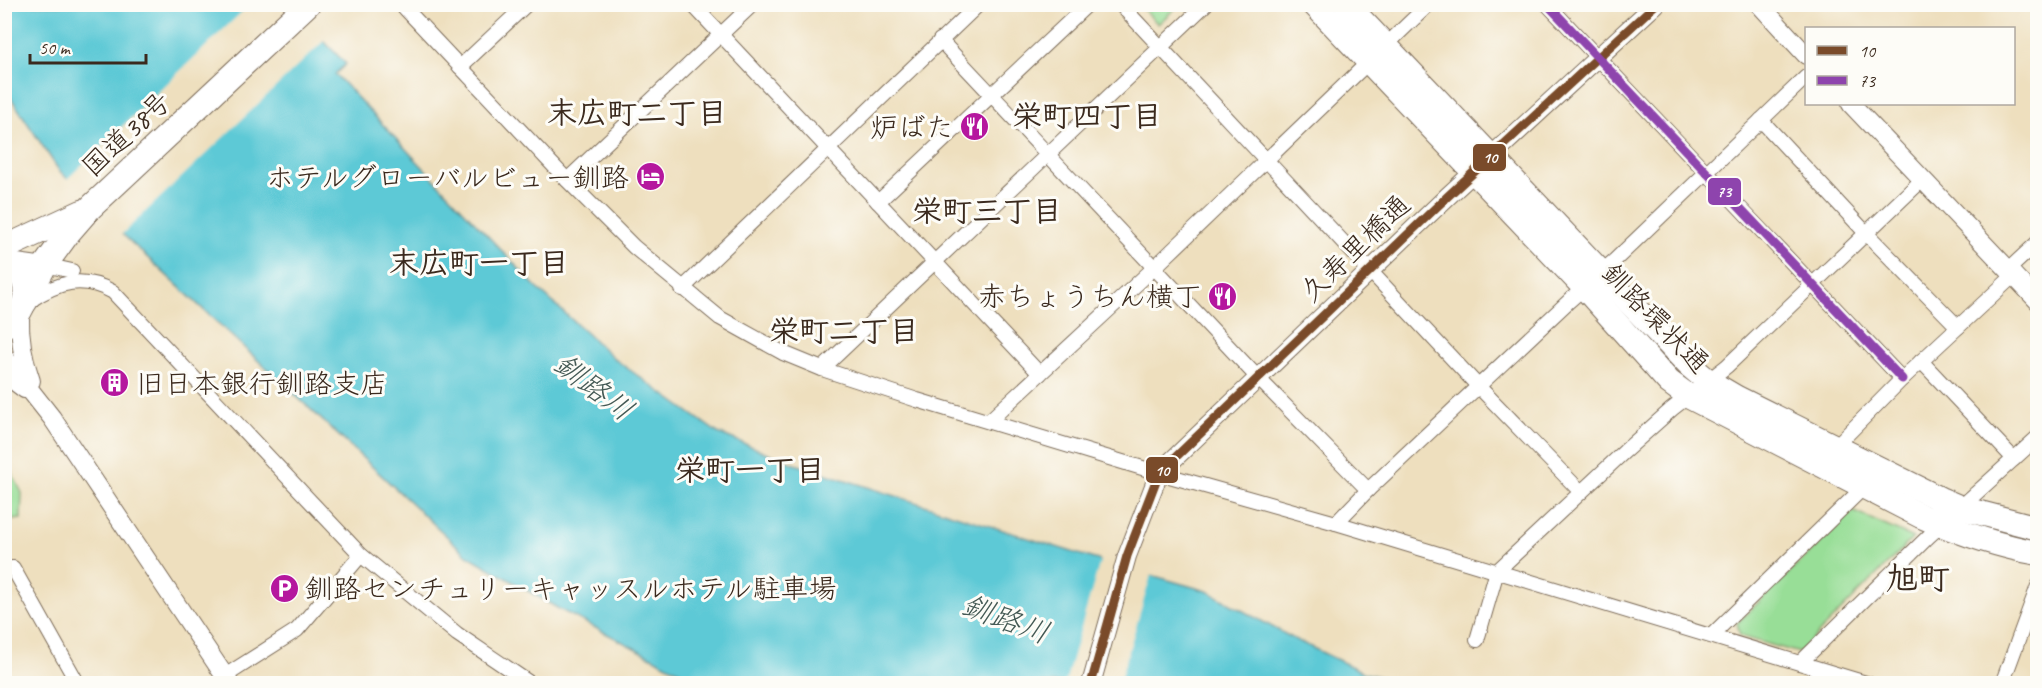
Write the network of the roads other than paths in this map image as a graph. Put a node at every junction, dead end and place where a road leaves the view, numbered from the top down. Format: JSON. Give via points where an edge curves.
{"nodes":[{"id":1,"x":401,"y":4,"type":"edge"},
{"id":2,"x":527,"y":4,"type":"edge"},
{"id":3,"x":692,"y":4,"type":"edge"},
{"id":4,"x":753,"y":4,"type":"edge"},
{"id":5,"x":979,"y":4,"type":"edge"},
{"id":6,"x":1088,"y":4,"type":"edge"},
{"id":7,"x":1120,"y":4,"type":"edge"},
{"id":8,"x":1206,"y":4,"type":"edge"},
{"id":9,"x":1314,"y":4,"type":"edge"},
{"id":10,"x":1346,"y":4,"type":"edge"},
{"id":11,"x":1429,"y":4,"type":"edge"},
{"id":12,"x":1547,"y":4,"type":"edge"},
{"id":13,"x":1656,"y":4,"type":"edge"},
{"id":14,"x":1759,"y":4,"type":"edge"},
{"id":15,"x":305,"y":7,"type":"edge"},
{"id":16,"x":721,"y":34,"type":"junction"},
{"id":17,"x":940,"y":40,"type":"junction"},
{"id":18,"x":1161,"y":47,"type":"junction"},
{"id":19,"x":1805,"y":54,"type":"edge"},
{"id":20,"x":1378,"y":55,"type":"junction"},
{"id":21,"x":1599,"y":58,"type":"junction"},
{"id":22,"x":460,"y":67,"type":"junction"},
{"id":23,"x":1805,"y":78,"type":"edge"},
{"id":24,"x":992,"y":95,"type":"junction"},
{"id":25,"x":1852,"y":105,"type":"edge"},
{"id":26,"x":1761,"y":120,"type":"junction"},
{"id":27,"x":827,"y":149,"type":"junction"},
{"id":28,"x":1047,"y":155,"type":"junction"},
{"id":29,"x":1267,"y":160,"type":"junction"},
{"id":30,"x":1482,"y":165,"type":"junction"},
{"id":31,"x":1706,"y":173,"type":"junction"},
{"id":32,"x":567,"y":180,"type":"junction"},
{"id":33,"x":1922,"y":180,"type":"junction"},
{"id":34,"x":878,"y":202,"type":"junction"},
{"id":35,"x":89,"y":209,"type":"junction"},
{"id":36,"x":45,"y":230,"type":"junction"},
{"id":37,"x":69,"y":232,"type":"junction"},
{"id":38,"x":1866,"y":233,"type":"junction"},
{"id":39,"x":4,"y":235,"type":"edge"},
{"id":40,"x":2037,"y":242,"type":"edge"},
{"id":41,"x":4,"y":248,"type":"edge"},
{"id":42,"x":4,"y":260,"type":"edge"},
{"id":43,"x":934,"y":262,"type":"junction"},
{"id":44,"x":45,"y":265,"type":"junction"},
{"id":45,"x":1155,"y":267,"type":"junction"},
{"id":46,"x":1371,"y":271,"type":"junction"},
{"id":47,"x":72,"y":272,"type":"junction"},
{"id":48,"x":1602,"y":272,"type":"junction"},
{"id":49,"x":2011,"y":273,"type":"junction"},
{"id":50,"x":85,"y":282,"type":"junction"},
{"id":51,"x":1811,"y":285,"type":"junction"},
{"id":52,"x":1584,"y":287,"type":"junction"},
{"id":53,"x":682,"y":289,"type":"junction"},
{"id":54,"x":2037,"y":301,"type":"edge"},
{"id":55,"x":18,"y":312,"type":"edge"},
{"id":56,"x":1958,"y":327,"type":"junction"},
{"id":57,"x":4,"y":357,"type":"edge"},
{"id":58,"x":1921,"y":361,"type":"junction"},
{"id":59,"x":822,"y":369,"type":"junction"},
{"id":60,"x":1040,"y":374,"type":"junction"},
{"id":61,"x":4,"y":375,"type":"edge"},
{"id":62,"x":1259,"y":379,"type":"junction"},
{"id":63,"x":1902,"y":379,"type":"junction"},
{"id":64,"x":1708,"y":381,"type":"junction"},
{"id":65,"x":1478,"y":386,"type":"junction"},
{"id":66,"x":35,"y":394,"type":"junction"},
{"id":67,"x":1688,"y":396,"type":"junction"},
{"id":68,"x":52,"y":418,"type":"junction"},
{"id":69,"x":989,"y":422,"type":"junction"},
{"id":70,"x":2037,"y":437,"type":"edge"},
{"id":71,"x":1835,"y":446,"type":"junction"},
{"id":72,"x":2013,"y":459,"type":"junction"},
{"id":73,"x":1818,"y":464,"type":"junction"},
{"id":74,"x":1881,"y":469,"type":"junction"},
{"id":75,"x":1159,"y":473,"type":"junction"},
{"id":76,"x":1864,"y":487,"type":"junction"},
{"id":77,"x":1368,"y":490,"type":"junction"},
{"id":78,"x":1581,"y":492,"type":"junction"},
{"id":79,"x":1961,"y":508,"type":"junction"},
{"id":80,"x":1336,"y":523,"type":"junction"},
{"id":81,"x":1941,"y":525,"type":"junction"},
{"id":82,"x":2037,"y":528,"type":"edge"},
{"id":83,"x":2037,"y":553,"type":"edge"},
{"id":84,"x":361,"y":555,"type":"junction"},
{"id":85,"x":4,"y":569,"type":"edge"},
{"id":86,"x":1497,"y":571,"type":"junction"},
{"id":87,"x":2037,"y":586,"type":"edge"},
{"id":88,"x":1712,"y":635,"type":"junction"},
{"id":89,"x":1477,"y":640,"type":"dead end"},
{"id":90,"x":1800,"y":663,"type":"junction"},
{"id":91,"x":227,"y":680,"type":"edge"},
{"id":92,"x":78,"y":684,"type":"edge"},
{"id":93,"x":531,"y":684,"type":"edge"},
{"id":94,"x":1091,"y":684,"type":"edge"},
{"id":95,"x":1869,"y":684,"type":"edge"},
{"id":96,"x":2002,"y":684,"type":"edge"}],
"edges":[{"from":1,"to":22,"type":"street"},
{"from":2,"to":22,"type":"street"},
{"from":3,"to":16,"type":"street"},
{"from":4,"to":16,"type":"street"},
{"from":5,"to":17,"type":"street"},
{"from":6,"to":24,"type":"street"},
{"from":7,"to":18,"type":"street"},
{"from":8,"to":18,"type":"street"},
{"from":9,"to":20,"type":"highway","name":"釧路環状通"},
{"from":10,"to":20,"type":"highway","name":"釧路環状通"},
{"from":11,"to":20,"type":"street"},
{"from":12,"to":21,"type":"street"},
{"from":13,"to":21,"type":"street","name":"久寿里橋通"},
{"from":14,"to":19,"type":"street"},
{"from":15,"to":35,"type":"highway","name":"国道38号"},
{"from":16,"to":27,"type":"street"},
{"from":16,"to":32,"type":"street"},
{"from":17,"to":24,"type":"street"},
{"from":17,"to":27,"type":"street"},
{"from":18,"to":28,"type":"street"},
{"from":18,"to":29,"type":"street"},
{"from":20,"to":29,"type":"street"},
{"from":20,"to":30,"type":"highway","name":"釧路環状通"},
{"from":21,"to":30,"type":"street","name":"久寿里橋通"},
{"from":21,"to":31,"type":"street"},
{"from":22,"to":32,"type":"street"},
{"from":23,"to":26,"type":"street"},
{"from":24,"to":28,"type":"street"},
{"from":24,"to":34,"type":"street"},
{"from":25,"to":33,"type":"street"},
{"from":26,"to":31,"type":"street"},
{"from":26,"to":38,"type":"street"},
{"from":27,"to":34,"type":"street"},
{"from":27,"to":53,"type":"street"},
{"from":28,"to":43,"type":"street"},
{"from":28,"to":45,"type":"street"},
{"from":29,"to":45,"type":"street"},
{"from":29,"to":46,"type":"street"},
{"from":30,"to":46,"type":"street","name":"久寿里橋通"},
{"from":30,"to":48,"type":"highway","name":"釧路環状通"},
{"from":30,"to":52,"type":"highway","name":"釧路環状通"},
{"from":31,"to":48,"type":"street"},
{"from":31,"to":51,"type":"street"},
{"from":32,"to":53,"type":"street"},
{"from":33,"to":38,"type":"street"},
{"from":33,"to":49,"type":"street"},
{"from":34,"to":43,"type":"street"},
{"from":35,"to":36,"type":"highway","name":"国道38号"},
{"from":35,"to":37,"type":"highway","name":"国道38号"},
{"from":36,"to":39,"type":"street"},
{"from":36,"to":41,"type":"highway","name":"国道38号"},
{"from":37,"to":44,"type":"highway","name":"国道38号"},
{"from":37,"to":47,"type":"street","via":[[66,248]]},
{"from":38,"to":51,"type":"street"},
{"from":38,"to":56,"type":"street"},
{"from":40,"to":49,"type":"street"},
{"from":42,"to":44,"type":"street"},
{"from":42,"to":55,"type":"highway","via":[[24,281],[26,292]]},
{"from":43,"to":59,"type":"street"},
{"from":43,"to":60,"type":"street"},
{"from":44,"to":47,"type":"street"},
{"from":44,"to":55,"type":"highway","name":"国道38号"},
{"from":45,"to":60,"type":"street"},
{"from":45,"to":62,"type":"street"},
{"from":46,"to":62,"type":"street","name":"久寿里橋通"},
{"from":46,"to":65,"type":"street"},
{"from":47,"to":50,"type":"street"},
{"from":48,"to":52,"type":"street"},
{"from":48,"to":64,"type":"highway","name":"釧路環状通"},
{"from":49,"to":54,"type":"street"},
{"from":49,"to":56,"type":"street"},
{"from":50,"to":55,"type":"street","via":[[63,283],[45,291]]},
{"from":50,"to":84,"type":"street","via":[[113,292]]},
{"from":51,"to":63,"type":"street"},
{"from":51,"to":64,"type":"street"},
{"from":52,"to":65,"type":"street"},
{"from":52,"to":67,"type":"highway","name":"釧路環状通","via":[[1669,382]]},
{"from":53,"to":59,"type":"street","via":[[720,318],[783,353]]},
{"from":55,"to":66,"type":"street","via":[[24,363]]},
{"from":56,"to":58,"type":"street"},
{"from":57,"to":66,"type":"street"},
{"from":58,"to":63,"type":"street"},
{"from":58,"to":72,"type":"street"},
{"from":59,"to":69,"type":"street"},
{"from":60,"to":69,"type":"street"},
{"from":61,"to":68,"type":"street"},
{"from":62,"to":75,"type":"street","name":"久寿里橋通"},
{"from":62,"to":77,"type":"street"},
{"from":63,"to":71,"type":"street"},
{"from":64,"to":67,"type":"street"},
{"from":64,"to":71,"type":"highway","name":"釧路環状通"},
{"from":65,"to":77,"type":"street"},
{"from":65,"to":78,"type":"street"},
{"from":66,"to":68,"type":"street"},
{"from":67,"to":73,"type":"highway","name":"釧路環状通"},
{"from":67,"to":78,"type":"street"},
{"from":68,"to":91,"type":"street"},
{"from":69,"to":75,"type":"street"},
{"from":70,"to":72,"type":"street"},
{"from":71,"to":73,"type":"street"},
{"from":71,"to":74,"type":"highway","name":"釧路環状通"},
{"from":72,"to":79,"type":"street"},
{"from":73,"to":76,"type":"highway","name":"釧路環状通"},
{"from":74,"to":76,"type":"street"},
{"from":74,"to":79,"type":"highway","name":"釧路環状通"},
{"from":75,"to":80,"type":"street"},
{"from":75,"to":94,"type":"street","name":"久寿里橋通","via":[[1127,556]]},
{"from":76,"to":81,"type":"highway","name":"釧路環状通"},
{"from":76,"to":88,"type":"street"},
{"from":77,"to":80,"type":"street"},
{"from":78,"to":86,"type":"street"},
{"from":79,"to":81,"type":"street"},
{"from":79,"to":82,"type":"highway","name":"釧路環状通"},
{"from":80,"to":86,"type":"street"},
{"from":81,"to":83,"type":"highway","name":"釧路環状通"},
{"from":81,"to":90,"type":"street"},
{"from":84,"to":91,"type":"street","via":[[297,630]]},
{"from":84,"to":93,"type":"street","via":[[457,634]]},
{"from":85,"to":92,"type":"street","via":[[13,568]]},
{"from":86,"to":88,"type":"street"},
{"from":86,"to":89,"type":"street"},
{"from":87,"to":96,"type":"street"},
{"from":88,"to":90,"type":"street"},
{"from":90,"to":95,"type":"street"}]}
